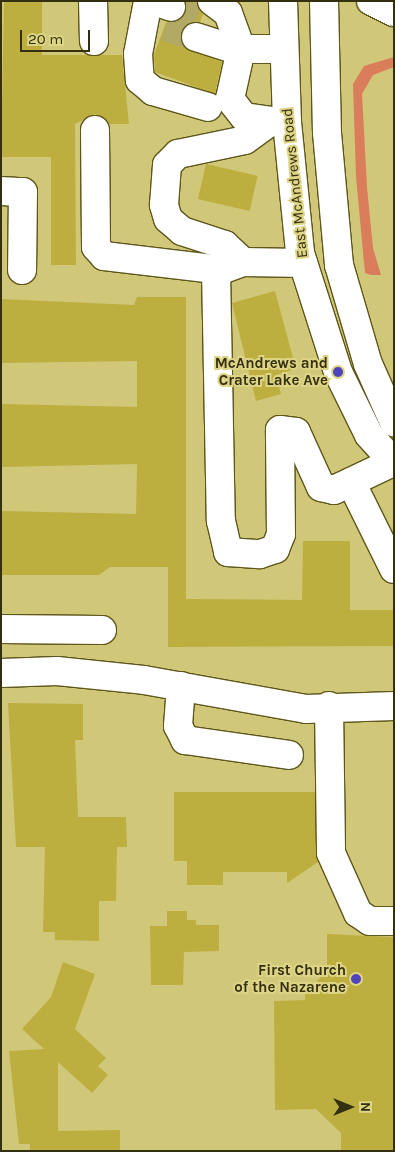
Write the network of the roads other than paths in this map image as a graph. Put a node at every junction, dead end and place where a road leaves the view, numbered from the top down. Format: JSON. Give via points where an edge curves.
{"nodes":[{"id":1,"x":93,"y":1,"type":"edge"},
{"id":2,"x":283,"y":1,"type":"edge"},
{"id":3,"x":324,"y":1,"type":"edge"},
{"id":4,"x":371,"y":1,"type":"edge"},
{"id":5,"x":156,"y":11,"type":"edge"},
{"id":6,"x":394,"y":12,"type":"edge"},
{"id":7,"x":203,"y":19,"type":"edge"},
{"id":8,"x":94,"y":41,"type":"dead end"},
{"id":9,"x":239,"y":43,"type":"junction"},
{"id":10,"x":283,"y":50,"type":"junction"},
{"id":11,"x":208,"y":107,"type":"dead end"},
{"id":12,"x":277,"y":122,"type":"junction"},
{"id":13,"x":95,"y":130,"type":"dead end"},
{"id":14,"x":1,"y":192,"type":"edge"},
{"id":15,"x":243,"y":262,"type":"junction"},
{"id":16,"x":303,"y":263,"type":"junction"},
{"id":17,"x":22,"y":270,"type":"dead end"},
{"id":18,"x":216,"y":270,"type":"junction"},
{"id":19,"x":394,"y":422,"type":"edge"},
{"id":20,"x":393,"y":462,"type":"edge"},
{"id":21,"x":350,"y":482,"type":"junction"},
{"id":22,"x":394,"y":568,"type":"edge"},
{"id":23,"x":11,"y":629,"type":"edge"},
{"id":24,"x":102,"y":630,"type":"dead end"},
{"id":25,"x":10,"y":673,"type":"edge"},
{"id":26,"x":181,"y":686,"type":"junction"},
{"id":27,"x":329,"y":706,"type":"junction"},
{"id":28,"x":394,"y":706,"type":"edge"},
{"id":29,"x":289,"y":755,"type":"dead end"},
{"id":30,"x":394,"y":921,"type":"edge"}],
"edges":[{"from":1,"to":8,"type":"main road"},
{"from":2,"to":10,"type":"main road","name":"East McAndrews Road"},
{"from":3,"to":19,"type":"main road","via":[[328,152],[338,265],[368,364]]},
{"from":4,"to":6,"type":"main road"},
{"from":5,"to":11,"type":"main road","via":[[138,54],[140,80],[153,91]]},
{"from":7,"to":9,"type":"main road"},
{"from":7,"to":9,"type":"main road","via":[[228,13]]},
{"from":9,"to":10,"type":"main road"},
{"from":9,"to":12,"type":"main road","via":[[230,99],[237,113]]},
{"from":10,"to":12,"type":"main road","name":"East McAndrews Road"},
{"from":12,"to":15,"type":"main road","via":[[245,140],[178,154],[167,165],[164,205],[168,220],[182,232],[225,245]]},
{"from":12,"to":16,"type":"main road","name":"East McAndrews Road"},
{"from":13,"to":18,"type":"main road","via":[[96,247],[104,256],[120,261]]},
{"from":14,"to":17,"type":"main road","via":[[22,192]]},
{"from":15,"to":16,"type":"main road"},
{"from":15,"to":18,"type":"main road"},
{"from":16,"to":20,"type":"main road","name":"East McAndrews Road","via":[[338,372],[369,435]]},
{"from":18,"to":21,"type":"main road","via":[[221,521],[228,552],[260,554],[275,549],[281,534],[280,430],[296,432],[321,488],[334,490]]},
{"from":20,"to":21,"type":"main road"},
{"from":21,"to":22,"type":"main road"},
{"from":23,"to":24,"type":"main road"},
{"from":23,"to":25,"type":"main road"},
{"from":25,"to":26,"type":"main road","via":[[56,672]]},
{"from":26,"to":27,"type":"main road","via":[[306,709]]},
{"from":26,"to":29,"type":"main road","via":[[178,726],[185,740]]},
{"from":27,"to":28,"type":"main road"},
{"from":27,"to":30,"type":"main road","via":[[331,853],[358,913],[370,921]]}]}
